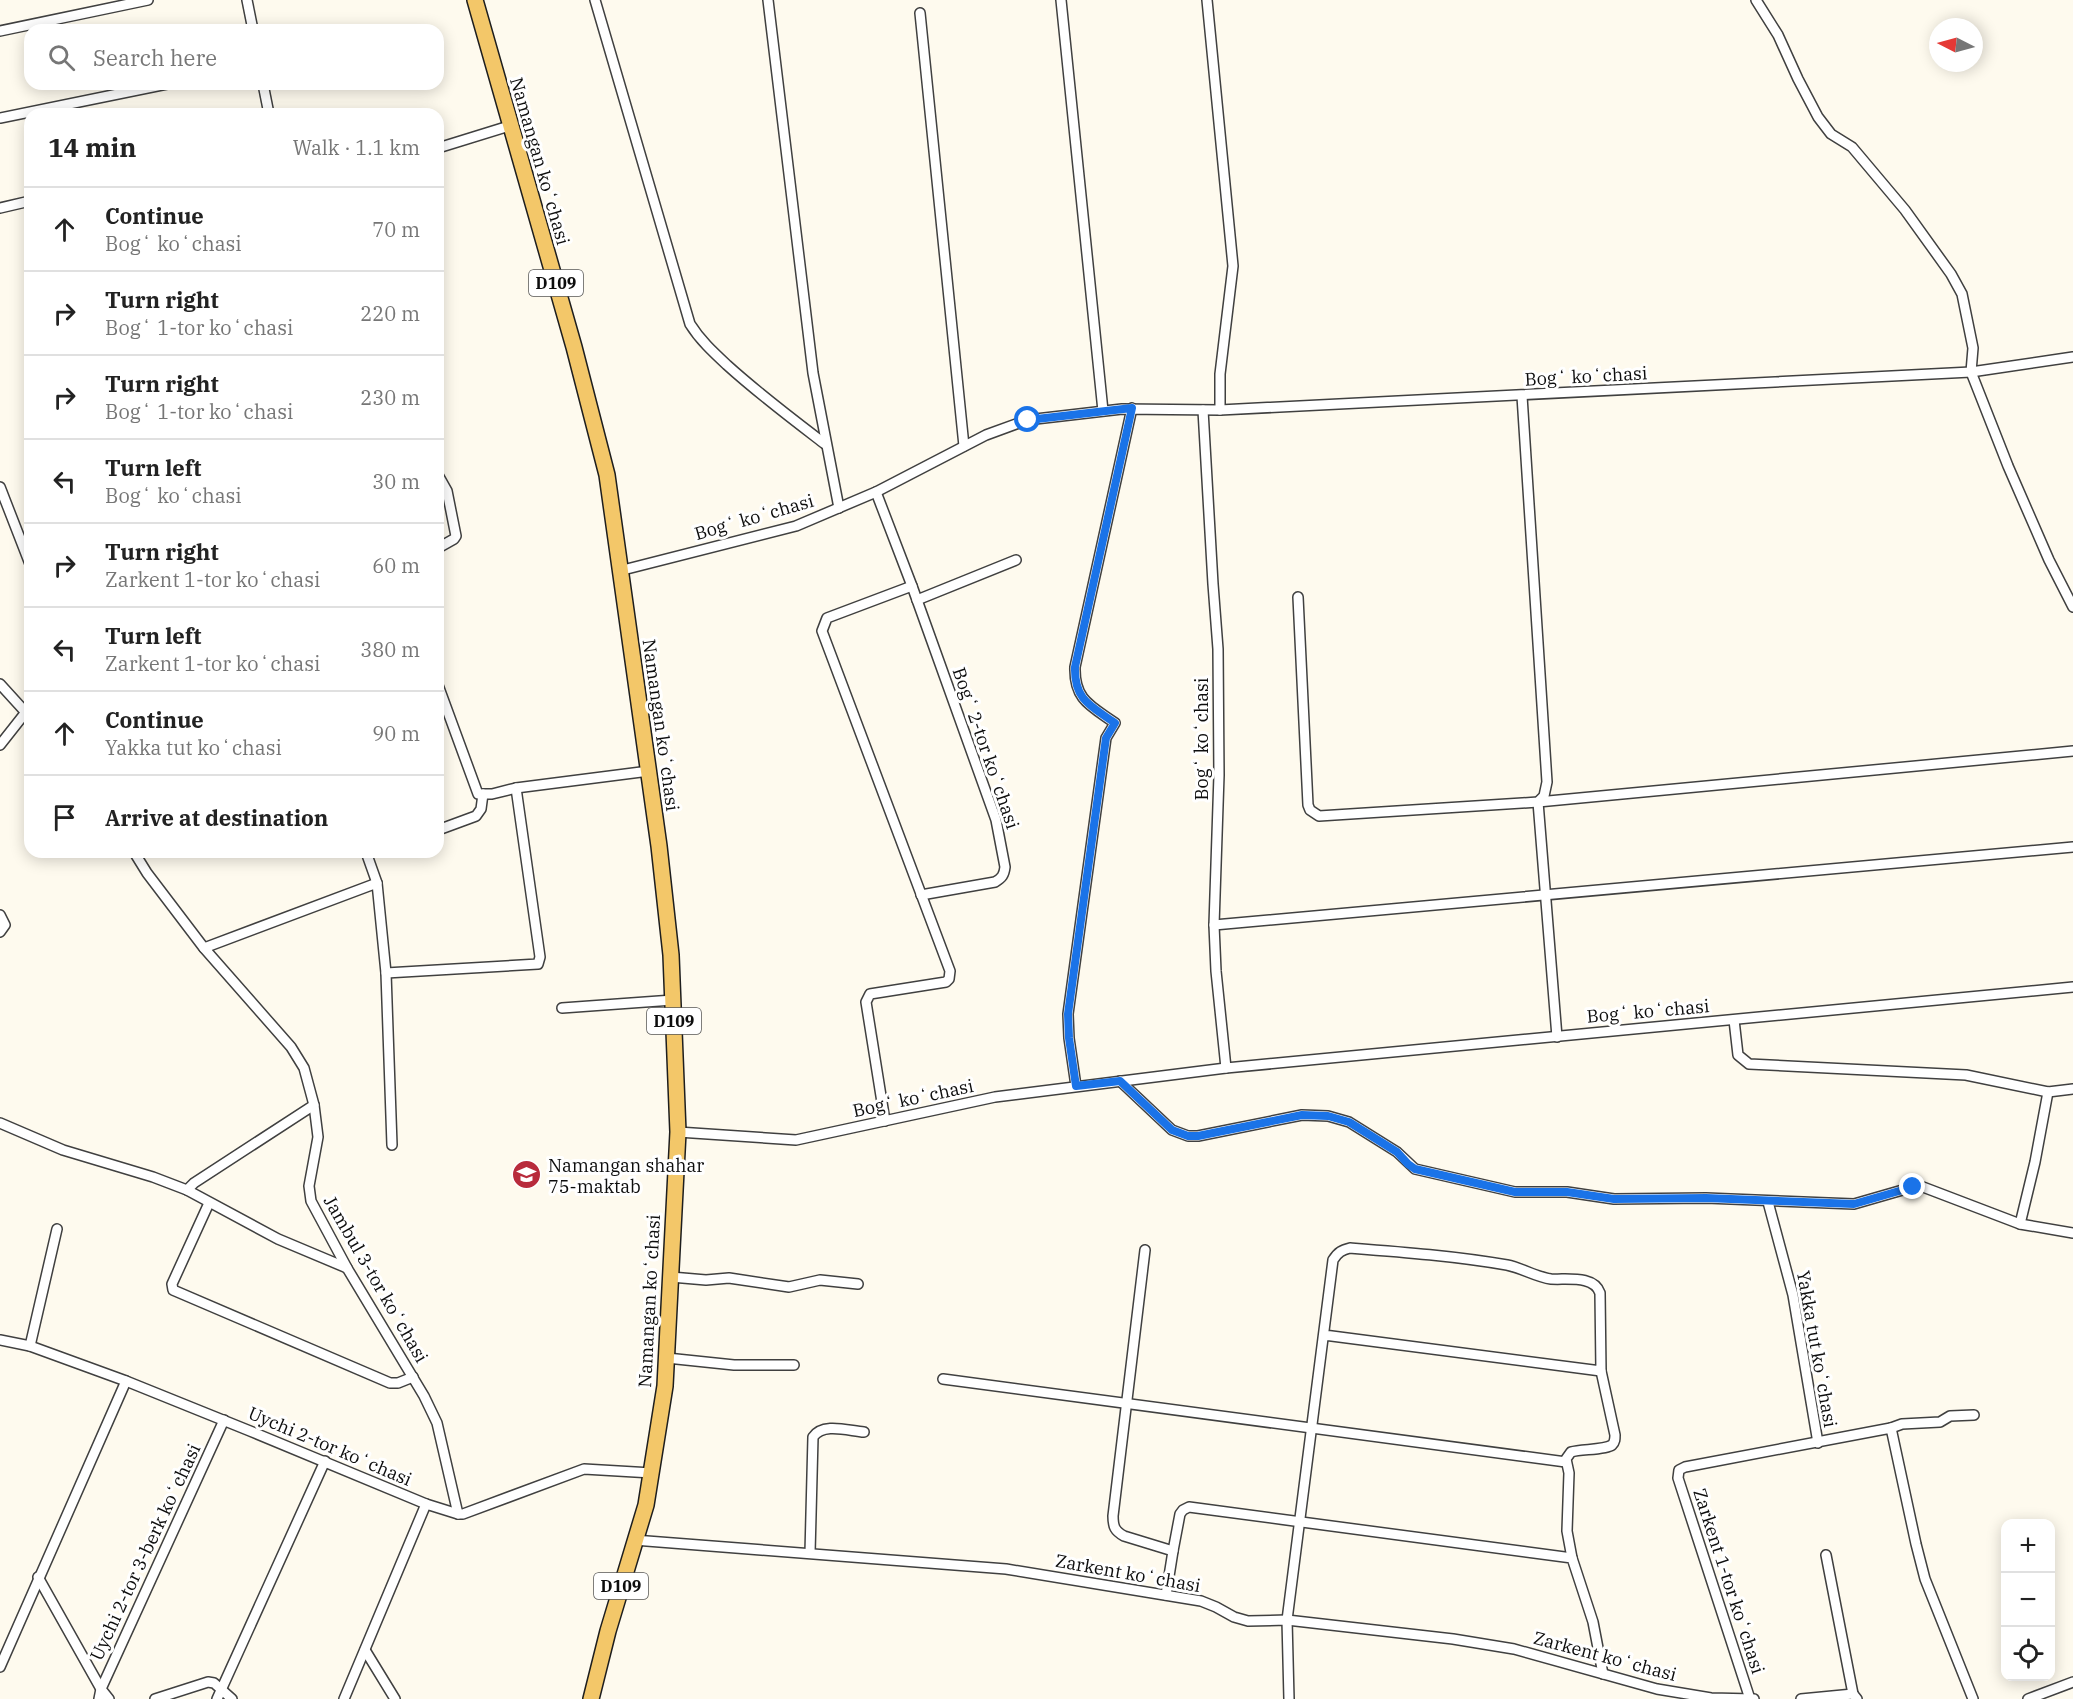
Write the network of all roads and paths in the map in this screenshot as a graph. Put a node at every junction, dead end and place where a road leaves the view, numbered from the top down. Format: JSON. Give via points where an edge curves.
{"nodes":[{"id":1,"x":148,"y":0,"type":"edge"},
{"id":2,"x":248,"y":0,"type":"edge"},
{"id":3,"x":475,"y":0,"type":"edge"},
{"id":4,"x":595,"y":0,"type":"edge"},
{"id":5,"x":768,"y":0,"type":"edge"},
{"id":6,"x":1061,"y":0,"type":"edge"},
{"id":7,"x":1207,"y":0,"type":"edge"},
{"id":8,"x":1756,"y":0,"type":"edge"},
{"id":9,"x":920,"y":13,"type":"dead end"},
{"id":10,"x":33,"y":24,"type":"edge"},
{"id":11,"x":252,"y":24,"type":"edge"},
{"id":12,"x":24,"y":26,"type":"edge"},
{"id":13,"x":0,"y":31,"type":"edge"},
{"id":14,"x":138,"y":90,"type":"edge"},
{"id":15,"x":264,"y":90,"type":"edge"},
{"id":16,"x":49,"y":108,"type":"edge"},
{"id":17,"x":268,"y":108,"type":"edge"},
{"id":18,"x":24,"y":113,"type":"edge"},
{"id":19,"x":0,"y":118,"type":"edge"},
{"id":20,"x":509,"y":126,"type":"junction"},
{"id":21,"x":444,"y":146,"type":"edge"},
{"id":22,"x":24,"y":202,"type":"edge"},
{"id":23,"x":0,"y":207,"type":"edge"},
{"id":24,"x":2073,"y":357,"type":"edge"},
{"id":25,"x":1971,"y":372,"type":"junction"},
{"id":26,"x":1522,"y":396,"type":"junction"},
{"id":27,"x":1132,"y":408,"type":"junction"},
{"id":28,"x":1203,"y":410,"type":"junction"},
{"id":29,"x":1220,"y":410,"type":"junction"},
{"id":30,"x":1102,"y":411,"type":"junction"},
{"id":31,"x":825,"y":444,"type":"junction"},
{"id":32,"x":964,"y":446,"type":"junction"},
{"id":33,"x":444,"y":486,"type":"edge"},
{"id":34,"x":0,"y":487,"type":"edge"},
{"id":35,"x":876,"y":492,"type":"junction"},
{"id":36,"x":839,"y":508,"type":"junction"},
{"id":37,"x":444,"y":545,"type":"edge"},
{"id":38,"x":24,"y":549,"type":"edge"},
{"id":39,"x":1016,"y":560,"type":"dead end"},
{"id":40,"x":619,"y":571,"type":"junction"},
{"id":41,"x":912,"y":586,"type":"junction"},
{"id":42,"x":1298,"y":597,"type":"dead end"},
{"id":43,"x":917,"y":600,"type":"junction"},
{"id":44,"x":2073,"y":607,"type":"edge"},
{"id":45,"x":0,"y":684,"type":"edge"},
{"id":46,"x":444,"y":702,"type":"edge"},
{"id":47,"x":24,"y":710,"type":"edge"},
{"id":48,"x":24,"y":718,"type":"edge"},
{"id":49,"x":0,"y":745,"type":"edge"},
{"id":50,"x":2073,"y":751,"type":"edge"},
{"id":51,"x":649,"y":771,"type":"junction"},
{"id":52,"x":516,"y":788,"type":"junction"},
{"id":53,"x":483,"y":795,"type":"junction"},
{"id":54,"x":1538,"y":802,"type":"junction"},
{"id":55,"x":444,"y":828,"type":"edge"},
{"id":56,"x":2073,"y":847,"type":"edge"},
{"id":57,"x":138,"y":858,"type":"edge"},
{"id":58,"x":368,"y":858,"type":"edge"},
{"id":59,"x":377,"y":883,"type":"junction"},
{"id":60,"x":921,"y":895,"type":"junction"},
{"id":61,"x":1545,"y":895,"type":"junction"},
{"id":62,"x":0,"y":915,"type":"edge"},
{"id":63,"x":1214,"y":925,"type":"junction"},
{"id":64,"x":0,"y":932,"type":"edge"},
{"id":65,"x":204,"y":948,"type":"junction"},
{"id":66,"x":386,"y":973,"type":"junction"},
{"id":67,"x":2073,"y":987,"type":"edge"},
{"id":68,"x":673,"y":1000,"type":"junction"},
{"id":69,"x":562,"y":1008,"type":"dead end"},
{"id":70,"x":1734,"y":1020,"type":"junction"},
{"id":71,"x":1557,"y":1036,"type":"junction"},
{"id":72,"x":1226,"y":1068,"type":"junction"},
{"id":73,"x":1120,"y":1081,"type":"junction"},
{"id":74,"x":1076,"y":1086,"type":"junction"},
{"id":75,"x":2073,"y":1089,"type":"edge"},
{"id":76,"x":2048,"y":1092,"type":"junction"},
{"id":77,"x":314,"y":1105,"type":"junction"},
{"id":78,"x":885,"y":1121,"type":"junction"},
{"id":79,"x":0,"y":1123,"type":"edge"},
{"id":80,"x":678,"y":1132,"type":"junction"},
{"id":81,"x":392,"y":1145,"type":"dead end"},
{"id":82,"x":187,"y":1190,"type":"junction"},
{"id":83,"x":1768,"y":1202,"type":"junction"},
{"id":84,"x":209,"y":1203,"type":"junction"},
{"id":85,"x":2020,"y":1224,"type":"junction"},
{"id":86,"x":57,"y":1229,"type":"dead end"},
{"id":87,"x":2073,"y":1233,"type":"edge"},
{"id":88,"x":1145,"y":1250,"type":"dead end"},
{"id":89,"x":348,"y":1268,"type":"junction"},
{"id":90,"x":671,"y":1277,"type":"junction"},
{"id":91,"x":858,"y":1284,"type":"dead end"},
{"id":92,"x":1324,"y":1335,"type":"junction"},
{"id":93,"x":0,"y":1340,"type":"edge"},
{"id":94,"x":30,"y":1346,"type":"junction"},
{"id":95,"x":667,"y":1358,"type":"junction"},
{"id":96,"x":794,"y":1365,"type":"dead end"},
{"id":97,"x":1600,"y":1371,"type":"junction"},
{"id":98,"x":413,"y":1377,"type":"junction"},
{"id":99,"x":943,"y":1378,"type":"dead end"},
{"id":100,"x":126,"y":1381,"type":"junction"},
{"id":101,"x":1126,"y":1404,"type":"junction"},
{"id":102,"x":1974,"y":1415,"type":"dead end"},
{"id":103,"x":224,"y":1420,"type":"junction"},
{"id":104,"x":1891,"y":1428,"type":"junction"},
{"id":105,"x":1312,"y":1429,"type":"junction"},
{"id":106,"x":864,"y":1432,"type":"dead end"},
{"id":107,"x":1818,"y":1443,"type":"junction"},
{"id":108,"x":325,"y":1461,"type":"junction"},
{"id":109,"x":1566,"y":1462,"type":"junction"},
{"id":110,"x":652,"y":1473,"type":"junction"},
{"id":111,"x":426,"y":1504,"type":"junction"},
{"id":112,"x":458,"y":1514,"type":"junction"},
{"id":113,"x":1300,"y":1523,"type":"junction"},
{"id":114,"x":634,"y":1540,"type":"junction"},
{"id":115,"x":1173,"y":1551,"type":"junction"},
{"id":116,"x":810,"y":1553,"type":"junction"},
{"id":117,"x":1826,"y":1555,"type":"dead end"},
{"id":118,"x":1572,"y":1558,"type":"junction"},
{"id":119,"x":38,"y":1577,"type":"junction"},
{"id":120,"x":1166,"y":1595,"type":"junction"},
{"id":121,"x":1287,"y":1620,"type":"junction"},
{"id":122,"x":364,"y":1650,"type":"junction"},
{"id":123,"x":0,"y":1667,"type":"edge"},
{"id":124,"x":1603,"y":1674,"type":"junction"},
{"id":125,"x":2073,"y":1682,"type":"edge"},
{"id":126,"x":101,"y":1689,"type":"junction"},
{"id":127,"x":221,"y":1689,"type":"junction"},
{"id":128,"x":1855,"y":1697,"type":"edge"},
{"id":129,"x":99,"y":1699,"type":"edge"},
{"id":130,"x":109,"y":1699,"type":"edge"},
{"id":131,"x":154,"y":1699,"type":"edge"},
{"id":132,"x":217,"y":1699,"type":"edge"},
{"id":133,"x":232,"y":1699,"type":"edge"},
{"id":134,"x":344,"y":1699,"type":"edge"},
{"id":135,"x":395,"y":1699,"type":"edge"},
{"id":136,"x":591,"y":1699,"type":"edge"},
{"id":137,"x":1289,"y":1699,"type":"edge"},
{"id":138,"x":1740,"y":1699,"type":"edge"},
{"id":139,"x":1752,"y":1699,"type":"edge"},
{"id":140,"x":1802,"y":1699,"type":"edge"},
{"id":141,"x":1973,"y":1699,"type":"edge"},
{"id":142,"x":2028,"y":1699,"type":"edge"}],
"edges":[{"from":1,"to":10,"type":"street"},
{"from":2,"to":11,"type":"street"},
{"from":3,"to":20,"type":"main road","name":"Namangan koʻchasi","number":"D109"},
{"from":4,"to":31,"type":"street","via":[[690,324],[696,335],[761,396]]},
{"from":5,"to":31,"type":"street"},
{"from":6,"to":30,"type":"street"},
{"from":7,"to":29,"type":"street","via":[[1233,266],[1220,374]]},
{"from":8,"to":25,"type":"street","via":[[1778,35],[1818,117],[1867,164],[1951,274],[1962,294],[1970,328]]},
{"from":9,"to":32,"type":"street"},
{"from":12,"to":13,"type":"street"},
{"from":14,"to":16,"type":"street"},
{"from":15,"to":17,"type":"street"},
{"from":18,"to":19,"type":"street"},
{"from":20,"to":21,"type":"street"},
{"from":20,"to":40,"type":"main road","name":"Namangan koʻchasi","number":"D109","via":[[607,475]]},
{"from":22,"to":23,"type":"street"},
{"from":24,"to":25,"type":"street","name":"Bogʻ koʻchasi"},
{"from":25,"to":26,"type":"street","name":"Bogʻ koʻchasi"},
{"from":25,"to":44,"type":"street","via":[[2008,466]]},
{"from":26,"to":29,"type":"street","name":"Bogʻ koʻchasi"},
{"from":26,"to":54,"type":"street","via":[[1546,782],[1544,796]]},
{"from":27,"to":28,"type":"street","name":"Bogʻ koʻchasi"},
{"from":27,"to":30,"type":"street","name":"Bogʻ koʻchasi"},
{"from":27,"to":74,"type":"street","via":[[1075,667],[1077,688],[1084,700],[1115,723],[1106,738],[1068,1014]]},
{"from":28,"to":29,"type":"street","name":"Bogʻ koʻchasi"},
{"from":28,"to":63,"type":"street","name":"Bogʻ koʻchasi","via":[[1218,649]]},
{"from":30,"to":32,"type":"street","name":"Bogʻ koʻchasi","via":[[1028,420]]},
{"from":31,"to":36,"type":"street"},
{"from":32,"to":35,"type":"street","name":"Bogʻ koʻchasi"},
{"from":33,"to":37,"type":"street","via":[[456,536]]},
{"from":34,"to":38,"type":"street"},
{"from":35,"to":36,"type":"street","name":"Bogʻ koʻchasi"},
{"from":35,"to":41,"type":"street","name":"Bogʻ 2-tor koʻchasi"},
{"from":36,"to":40,"type":"street","name":"Bogʻ koʻchasi","via":[[796,526]]},
{"from":39,"to":43,"type":"street"},
{"from":40,"to":51,"type":"main road","name":"Namangan koʻchasi","number":"D109"},
{"from":41,"to":43,"type":"street","name":"Bogʻ 2-tor koʻchasi"},
{"from":41,"to":60,"type":"street","via":[[827,618],[822,631]]},
{"from":42,"to":54,"type":"street","via":[[1311,810],[1326,816]]},
{"from":43,"to":60,"type":"street","name":"Bogʻ 2-tor koʻchasi","via":[[996,820],[1005,867],[1001,879],[995,882]]},
{"from":45,"to":47,"type":"street"},
{"from":46,"to":53,"type":"street","via":[[476,793]]},
{"from":48,"to":49,"type":"street"},
{"from":50,"to":54,"type":"street"},
{"from":51,"to":52,"type":"street"},
{"from":51,"to":68,"type":"main road","name":"Namangan koʻchasi","number":"D109"},
{"from":52,"to":53,"type":"street"},
{"from":52,"to":66,"type":"street","via":[[538,964]]},
{"from":53,"to":55,"type":"street","via":[[482,809],[476,816]]},
{"from":54,"to":61,"type":"street"},
{"from":56,"to":61,"type":"street"},
{"from":57,"to":65,"type":"street","name":"Jambul 3-tor koʻchasi"},
{"from":58,"to":59,"type":"street"},
{"from":59,"to":65,"type":"street"},
{"from":59,"to":66,"type":"street"},
{"from":60,"to":78,"type":"street","via":[[950,975],[946,982],[867,997]]},
{"from":61,"to":63,"type":"street"},
{"from":61,"to":71,"type":"street"},
{"from":62,"to":64,"type":"street","via":[[5,925]]},
{"from":63,"to":72,"type":"street","name":"Bogʻ koʻchasi"},
{"from":65,"to":77,"type":"street","name":"Jambul 3-tor koʻchasi","via":[[291,1047],[304,1068]]},
{"from":66,"to":81,"type":"street"},
{"from":67,"to":70,"type":"street","name":"Bogʻ koʻchasi"},
{"from":68,"to":69,"type":"street"},
{"from":68,"to":80,"type":"main road","name":"Namangan koʻchasi","number":"D109"},
{"from":70,"to":71,"type":"street","name":"Bogʻ koʻchasi"},
{"from":70,"to":76,"type":"street","via":[[1738,1055],[1749,1064],[1965,1075]]},
{"from":71,"to":72,"type":"street","name":"Bogʻ koʻchasi"},
{"from":72,"to":73,"type":"street","name":"Bogʻ koʻchasi"},
{"from":73,"to":74,"type":"street","name":"Bogʻ koʻchasi"},
{"from":73,"to":83,"type":"street","via":[[1172,1130],[1188,1136],[1302,1115],[1328,1116],[1349,1122],[1397,1152],[1415,1169],[1515,1192],[1567,1192],[1614,1199]]},
{"from":74,"to":78,"type":"street","name":"Bogʻ koʻchasi","via":[[995,1097]]},
{"from":75,"to":76,"type":"street"},
{"from":76,"to":85,"type":"street"},
{"from":77,"to":82,"type":"street"},
{"from":77,"to":89,"type":"street","name":"Jambul 3-tor koʻchasi","via":[[318,1137],[309,1186],[311,1201]]},
{"from":78,"to":80,"type":"street","name":"Bogʻ koʻchasi","via":[[796,1140]]},
{"from":79,"to":82,"type":"street","via":[[63,1150]]},
{"from":80,"to":90,"type":"main road","name":"Namangan koʻchasi","number":"D109"},
{"from":82,"to":84,"type":"street"},
{"from":83,"to":85,"type":"street","via":[[1854,1204],[1923,1187]]},
{"from":83,"to":107,"type":"street","name":"Yakka tut koʻchasi","via":[[1793,1295]]},
{"from":84,"to":89,"type":"street","via":[[278,1239]]},
{"from":84,"to":98,"type":"street","via":[[172,1284],[173,1290],[390,1383]]},
{"from":85,"to":87,"type":"street"},
{"from":86,"to":94,"type":"street"},
{"from":88,"to":101,"type":"street"},
{"from":89,"to":98,"type":"street","name":"Jambul 3-tor koʻchasi"},
{"from":90,"to":91,"type":"street","via":[[737,1279],[789,1287],[820,1280]]},
{"from":90,"to":95,"type":"main road","name":"Namangan koʻchasi","number":"D109"},
{"from":92,"to":97,"type":"street"},
{"from":92,"to":97,"type":"street","via":[[1333,1260],[1341,1250],[1469,1259],[1510,1265],[1551,1279],[1595,1283],[1600,1293]]},
{"from":92,"to":105,"type":"street"},
{"from":93,"to":94,"type":"street","name":"Uychi 2-tor koʻchasi"},
{"from":94,"to":100,"type":"street","name":"Uychi 2-tor koʻchasi"},
{"from":95,"to":96,"type":"street","via":[[734,1365]]},
{"from":95,"to":110,"type":"main road","name":"Namangan koʻchasi","number":"D109"},
{"from":97,"to":109,"type":"street","via":[[1615,1441],[1605,1447],[1571,1452]]},
{"from":98,"to":112,"type":"street","name":"Jambul 3-tor koʻchasi","via":[[437,1423]]},
{"from":99,"to":101,"type":"street"},
{"from":100,"to":103,"type":"street","name":"Uychi 2-tor koʻchasi"},
{"from":100,"to":119,"type":"street"},
{"from":101,"to":105,"type":"street"},
{"from":101,"to":115,"type":"street","via":[[1113,1525],[1124,1536]]},
{"from":102,"to":104,"type":"street","name":"Yakka tut koʻchasi"},
{"from":103,"to":108,"type":"street","name":"Uychi 2-tor koʻchasi"},
{"from":103,"to":126,"type":"street","name":"Uychi 2-tor 3-berk koʻchasi"},
{"from":104,"to":107,"type":"street","name":"Yakka tut koʻchasi"},
{"from":104,"to":141,"type":"street","via":[[1925,1579]]},
{"from":105,"to":109,"type":"street"},
{"from":105,"to":113,"type":"street"},
{"from":106,"to":116,"type":"street","via":[[821,1429],[813,1437]]},
{"from":107,"to":139,"type":"street","name":"Zarkent 1-tor koʻchasi","via":[[1685,1467],[1678,1473]]},
{"from":108,"to":111,"type":"street","name":"Uychi 2-tor koʻchasi"},
{"from":108,"to":127,"type":"street"},
{"from":109,"to":118,"type":"street","via":[[1567,1531]]},
{"from":110,"to":112,"type":"street","via":[[584,1469]]},
{"from":110,"to":114,"type":"main road","number":"D109"},
{"from":111,"to":112,"type":"street","name":"Uychi 2-tor koʻchasi"},
{"from":111,"to":122,"type":"street"},
{"from":113,"to":115,"type":"street","via":[[1190,1507],[1180,1514]]},
{"from":113,"to":118,"type":"street"},
{"from":113,"to":121,"type":"street"},
{"from":114,"to":116,"type":"street","name":"Zarkent koʻchasi"},
{"from":114,"to":136,"type":"main road","number":"D109"},
{"from":115,"to":120,"type":"street"},
{"from":116,"to":120,"type":"street","name":"Zarkent koʻchasi","via":[[1006,1569]]},
{"from":117,"to":128,"type":"street"},
{"from":118,"to":124,"type":"street","via":[[1593,1622]]},
{"from":119,"to":123,"type":"street"},
{"from":119,"to":126,"type":"street"},
{"from":120,"to":121,"type":"street","name":"Zarkent koʻchasi","via":[[1201,1601],[1248,1621]]},
{"from":121,"to":124,"type":"street","name":"Zarkent koʻchasi","via":[[1514,1649]]},
{"from":121,"to":137,"type":"street"},
{"from":122,"to":134,"type":"street"},
{"from":122,"to":135,"type":"street"},
{"from":124,"to":138,"type":"street","name":"Zarkent koʻchasi","via":[[1657,1689]]},
{"from":125,"to":142,"type":"street"},
{"from":126,"to":129,"type":"street","name":"Uychi 2-tor 3-berk koʻchasi"},
{"from":126,"to":130,"type":"street"},
{"from":127,"to":131,"type":"street","via":[[208,1682]]},
{"from":127,"to":132,"type":"street"},
{"from":127,"to":133,"type":"street"},
{"from":128,"to":140,"type":"street"},
{"from":138,"to":139,"type":"street","name":"Zarkent koʻchasi"}]}
